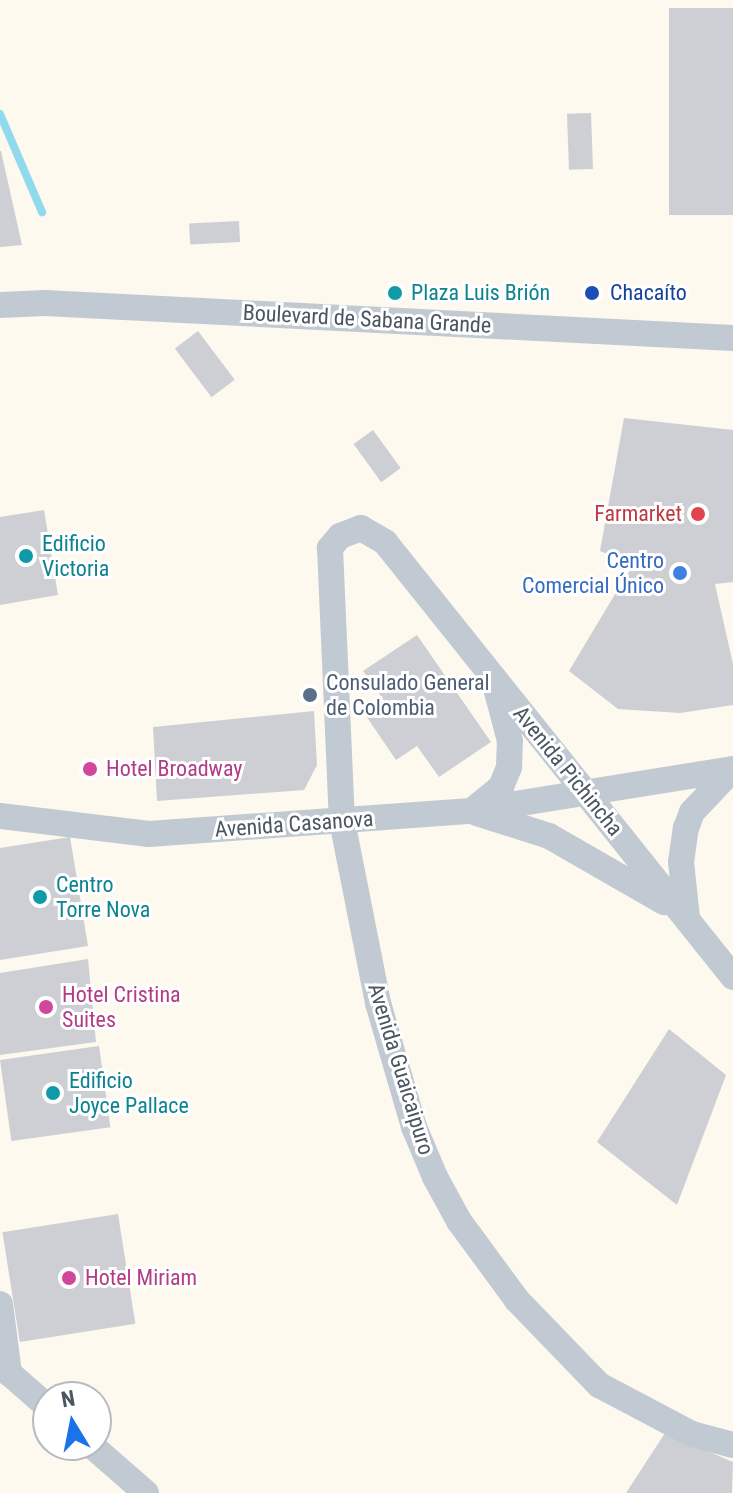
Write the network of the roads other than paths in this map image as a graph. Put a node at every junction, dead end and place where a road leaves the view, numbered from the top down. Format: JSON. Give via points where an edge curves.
{"nodes":[{"id":1,"x":0,"y":305,"type":"edge"},
{"id":2,"x":733,"y":338,"type":"edge"},
{"id":3,"x":330,"y":548,"type":"joint"},
{"id":4,"x":494,"y":681,"type":"junction"},
{"id":5,"x":733,"y":769,"type":"edge"},
{"id":6,"x":588,"y":795,"type":"junction"},
{"id":7,"x":471,"y":811,"type":"junction"},
{"id":8,"x":0,"y":816,"type":"edge"},
{"id":9,"x":342,"y":821,"type":"junction"},
{"id":10,"x":687,"y":918,"type":"junction"},
{"id":11,"x":733,"y":977,"type":"edge"},
{"id":12,"x":0,"y":1304,"type":"edge"},
{"id":13,"x":4,"y":1373,"type":"edge"},
{"id":14,"x":32,"y":1395,"type":"edge"},
{"id":15,"x":733,"y":1445,"type":"edge"},
{"id":16,"x":109,"y":1461,"type":"edge"},
{"id":17,"x":146,"y":1493,"type":"edge"}],
"edges":[{"from":1,"to":2,"type":"street","name":"Boulevard de Sabana Grande","via":[[45,303]]},
{"from":3,"to":4,"type":"street","name":"Avenida Pichincha","via":[[353,529],[371,531],[385,542]]},
{"from":3,"to":9,"type":"street","name":"Avenida Guaicaipuro"},
{"from":4,"to":6,"type":"street","name":"Avenida Pichincha"},
{"from":4,"to":7,"type":"street","via":[[510,741],[509,767],[501,787]]},
{"from":5,"to":6,"type":"street","name":"Avenida Casanova"},
{"from":5,"to":10,"type":"street","via":[[692,812],[686,828],[681,862]]},
{"from":6,"to":7,"type":"street","name":"Avenida Casanova"},
{"from":6,"to":10,"type":"street","name":"Avenida Pichincha"},
{"from":7,"to":9,"type":"street","name":"Avenida Casanova"},
{"from":7,"to":10,"type":"street","via":[[549,836],[630,879]]},
{"from":8,"to":9,"type":"street","name":"Avenida Casanova","via":[[149,834]]},
{"from":9,"to":15,"type":"street","name":"Avenida Guaicaipuro","via":[[375,988],[402,1086],[435,1177],[459,1221],[517,1300],[599,1385],[692,1434]]},
{"from":10,"to":11,"type":"street","name":"Avenida Pichincha"},
{"from":12,"to":13,"type":"street"},
{"from":13,"to":14,"type":"street"},
{"from":16,"to":17,"type":"street"}]}
